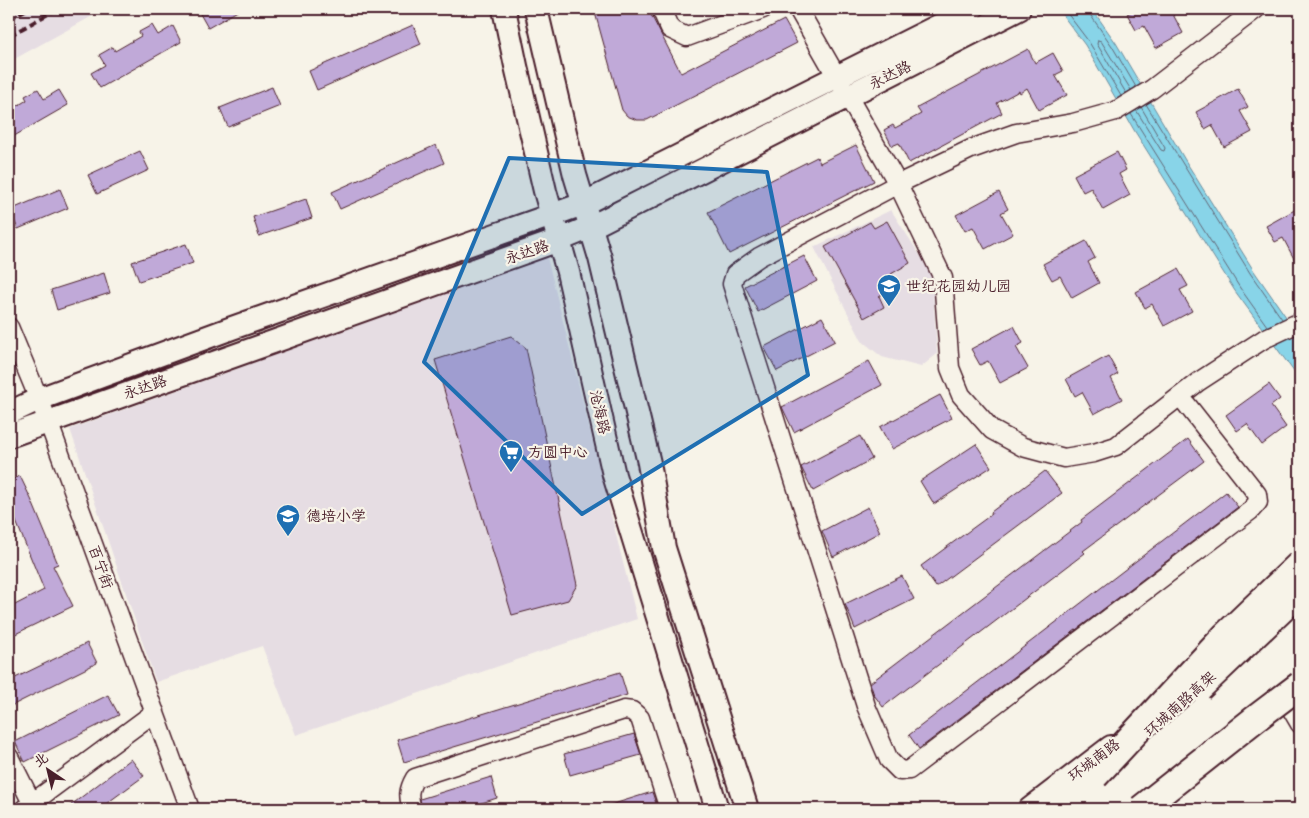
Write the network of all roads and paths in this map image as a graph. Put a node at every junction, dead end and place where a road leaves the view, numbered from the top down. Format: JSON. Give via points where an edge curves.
{"nodes":[{"id":1,"x":504,"y":9,"type":"edge"},
{"id":2,"x":536,"y":9,"type":"edge"},
{"id":3,"x":662,"y":9,"type":"edge"},
{"id":4,"x":763,"y":9,"type":"edge"},
{"id":5,"x":798,"y":9,"type":"edge"},
{"id":6,"x":972,"y":9,"type":"edge"},
{"id":7,"x":1019,"y":9,"type":"edge"},
{"id":8,"x":1256,"y":9,"type":"edge"},
{"id":9,"x":837,"y":76,"type":"junction"},
{"id":10,"x":848,"y":96,"type":"junction"},
{"id":11,"x":898,"y":184,"type":"junction"},
{"id":12,"x":583,"y":204,"type":"junction"},
{"id":13,"x":552,"y":215,"type":"junction"},
{"id":14,"x":590,"y":227,"type":"junction"},
{"id":15,"x":559,"y":240,"type":"junction"},
{"id":16,"x":1300,"y":322,"type":"edge"},
{"id":17,"x":9,"y":327,"type":"edge"},
{"id":18,"x":1180,"y":396,"type":"junction"},
{"id":19,"x":39,"y":399,"type":"junction"},
{"id":20,"x":9,"y":412,"type":"edge"},
{"id":21,"x":48,"y":421,"type":"junction"},
{"id":22,"x":9,"y":436,"type":"edge"},
{"id":23,"x":1300,"y":564,"type":"edge"},
{"id":24,"x":1300,"y":592,"type":"edge"},
{"id":25,"x":1300,"y":602,"type":"edge"},
{"id":26,"x":1300,"y":629,"type":"edge"},
{"id":27,"x":1300,"y":652,"type":"edge"},
{"id":28,"x":1300,"y":660,"type":"edge"},
{"id":29,"x":1274,"y":679,"type":"junction"},
{"id":30,"x":1300,"y":685,"type":"edge"},
{"id":31,"x":154,"y":712,"type":"junction"},
{"id":32,"x":1300,"y":724,"type":"edge"},
{"id":33,"x":9,"y":757,"type":"edge"},
{"id":34,"x":1090,"y":772,"type":"junction"},
{"id":35,"x":28,"y":806,"type":"edge"},
{"id":36,"x":1125,"y":806,"type":"edge"},
{"id":37,"x":190,"y":809,"type":"edge"},
{"id":38,"x":412,"y":809,"type":"edge"},
{"id":39,"x":669,"y":809,"type":"edge"},
{"id":40,"x":717,"y":809,"type":"edge"},
{"id":41,"x":747,"y":809,"type":"edge"},
{"id":42,"x":1030,"y":809,"type":"edge"},
{"id":43,"x":1054,"y":809,"type":"edge"},
{"id":44,"x":1087,"y":809,"type":"edge"}],
"edges":[{"from":1,"to":13,"type":"main road","name":"沧海路"},
{"from":2,"to":12,"type":"main road"},
{"from":3,"to":4,"type":"street","via":[[670,29],[687,37]]},
{"from":5,"to":9,"type":"street"},
{"from":6,"to":9,"type":"main road","name":"永达路"},
{"from":7,"to":10,"type":"main road","name":"永达路"},
{"from":8,"to":11,"type":"street","via":[[1152,89],[1116,111],[1074,123],[1016,133],[971,149]]},
{"from":9,"to":10,"type":"street"},
{"from":9,"to":12,"type":"main road","name":"永达路"},
{"from":10,"to":11,"type":"street"},
{"from":10,"to":14,"type":"main road","name":"永达路"},
{"from":11,"to":18,"type":"street","via":[[943,278],[950,368],[961,395],[992,430],[1023,448],[1064,458],[1094,453],[1116,446]]},
{"from":11,"to":18,"type":"street","via":[[759,257],[735,274],[732,284],[866,706],[889,760],[900,771],[909,770],[1258,502],[1257,494]]},
{"from":12,"to":13,"type":"main road","name":"永达路"},
{"from":12,"to":14,"type":"main road"},
{"from":13,"to":15,"type":"main road","name":"沧海路"},
{"from":13,"to":19,"type":"main road","name":"永达路"},
{"from":14,"to":15,"type":"main road","name":"永达路"},
{"from":14,"to":41,"type":"main road","via":[[649,463],[664,548]]},
{"from":15,"to":21,"type":"main road","name":"永达路"},
{"from":15,"to":40,"type":"main road","name":"沧海路","via":[[614,475]]},
{"from":16,"to":18,"type":"street","via":[[1264,339]]},
{"from":17,"to":19,"type":"street","name":"百宁街"},
{"from":19,"to":20,"type":"main road","name":"永达路"},
{"from":19,"to":21,"type":"street","name":"百宁街"},
{"from":21,"to":22,"type":"main road","name":"永达路"},
{"from":21,"to":31,"type":"street","name":"百宁街"},
{"from":23,"to":34,"type":"highway","bridge":true},
{"from":24,"to":34,"type":"highway","name":"环城南路高架","bridge":true,"via":[[1166,719]]},
{"from":25,"to":34,"type":"main road","name":"环城南路"},
{"from":26,"to":44,"type":"highway","name":"环城南路高架"},
{"from":27,"to":36,"type":"main road"},
{"from":28,"to":29,"type":"highway"},
{"from":29,"to":32,"type":"street"},
{"from":29,"to":36,"type":"highway"},
{"from":30,"to":36,"type":"highway","bridge":true},
{"from":31,"to":35,"type":"street"},
{"from":31,"to":37,"type":"street","name":"百宁街"},
{"from":33,"to":35,"type":"street"},
{"from":34,"to":42,"type":"main road","name":"环城南路"},
{"from":34,"to":43,"type":"highway","name":"环城南路高架"},
{"from":38,"to":39,"type":"street","via":[[409,797],[415,778],[624,710],[632,711],[640,718]]}]}
